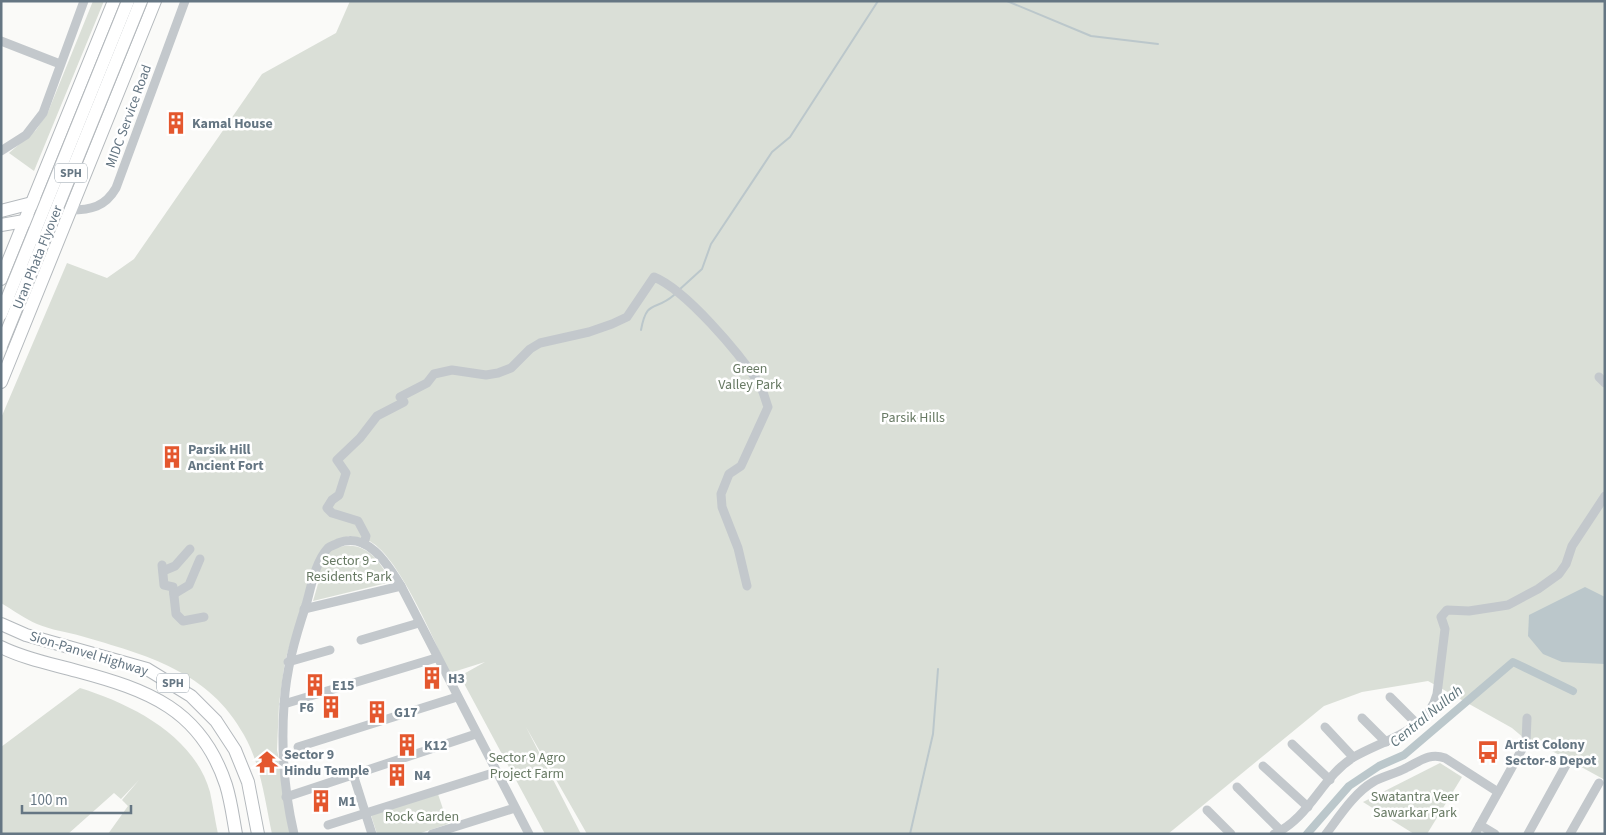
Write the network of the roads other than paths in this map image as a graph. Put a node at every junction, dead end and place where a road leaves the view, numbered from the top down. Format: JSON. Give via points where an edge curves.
{"nodes":[{"id":1,"x":84,"y":1,"type":"edge"},
{"id":2,"x":114,"y":1,"type":"edge"},
{"id":3,"x":128,"y":1,"type":"edge"},
{"id":4,"x":141,"y":1,"type":"edge"},
{"id":5,"x":155,"y":1,"type":"edge"},
{"id":6,"x":185,"y":1,"type":"edge"},
{"id":7,"x":1,"y":41,"type":"edge"},
{"id":8,"x":60,"y":64,"type":"junction"},
{"id":9,"x":1,"y":152,"type":"edge"},
{"id":10,"x":42,"y":180,"type":"junction"},
{"id":11,"x":32,"y":203,"type":"junction"},
{"id":12,"x":1,"y":210,"type":"edge"},
{"id":13,"x":70,"y":210,"type":"junction"},
{"id":14,"x":86,"y":210,"type":"junction"},
{"id":15,"x":26,"y":219,"type":"junction"},
{"id":16,"x":65,"y":224,"type":"junction"},
{"id":17,"x":1,"y":225,"type":"edge"},
{"id":18,"x":1,"y":261,"type":"edge"},
{"id":19,"x":1,"y":265,"type":"edge"},
{"id":20,"x":1,"y":279,"type":"edge"},
{"id":21,"x":1,"y":314,"type":"edge"},
{"id":22,"x":1,"y":346,"type":"edge"},
{"id":23,"x":1,"y":382,"type":"edge"},
{"id":24,"x":1605,"y":496,"type":"edge"},
{"id":25,"x":364,"y":544,"type":"junction"},
{"id":26,"x":190,"y":549,"type":"dead end"},
{"id":27,"x":200,"y":559,"type":"dead end"},
{"id":28,"x":401,"y":586,"type":"junction"},
{"id":29,"x":747,"y":586,"type":"dead end"},
{"id":30,"x":174,"y":594,"type":"junction"},
{"id":31,"x":304,"y":609,"type":"junction"},
{"id":32,"x":204,"y":617,"type":"dead end"},
{"id":33,"x":419,"y":623,"type":"junction"},
{"id":34,"x":2,"y":624,"type":"edge"},
{"id":35,"x":361,"y":640,"type":"dead end"},
{"id":36,"x":1,"y":647,"type":"edge"},
{"id":37,"x":330,"y":650,"type":"dead end"},
{"id":38,"x":436,"y":658,"type":"junction"},
{"id":39,"x":288,"y":662,"type":"junction"},
{"id":40,"x":457,"y":696,"type":"junction"},
{"id":41,"x":1390,"y":697,"type":"dead end"},
{"id":42,"x":284,"y":704,"type":"junction"},
{"id":43,"x":1362,"y":718,"type":"dead end"},
{"id":44,"x":1528,"y":718,"type":"dead end"},
{"id":45,"x":1416,"y":722,"type":"junction"},
{"id":46,"x":1325,"y":727,"type":"dead end"},
{"id":47,"x":476,"y":734,"type":"junction"},
{"id":48,"x":1386,"y":742,"type":"junction"},
{"id":49,"x":1292,"y":744,"type":"dead end"},
{"id":50,"x":298,"y":747,"type":"dead end"},
{"id":51,"x":1353,"y":757,"type":"junction"},
{"id":52,"x":1566,"y":765,"type":"dead end"},
{"id":53,"x":1263,"y":766,"type":"dead end"},
{"id":54,"x":496,"y":772,"type":"junction"},
{"id":55,"x":353,"y":774,"type":"junction"},
{"id":56,"x":1330,"y":780,"type":"junction"},
{"id":57,"x":1599,"y":783,"type":"dead end"},
{"id":58,"x":1237,"y":787,"type":"dead end"},
{"id":59,"x":1498,"y":792,"type":"junction"},
{"id":60,"x":286,"y":797,"type":"junction"},
{"id":61,"x":1308,"y":807,"type":"junction"},
{"id":62,"x":515,"y":808,"type":"junction"},
{"id":63,"x":1207,"y":810,"type":"dead end"},
{"id":64,"x":365,"y":813,"type":"junction"},
{"id":65,"x":328,"y":825,"type":"dead end"},
{"id":66,"x":1478,"y":830,"type":"edge"},
{"id":67,"x":1278,"y":832,"type":"edge"},
{"id":68,"x":236,"y":834,"type":"edge"},
{"id":69,"x":258,"y":834,"type":"edge"},
{"id":70,"x":294,"y":834,"type":"edge"},
{"id":71,"x":372,"y":834,"type":"edge"},
{"id":72,"x":432,"y":834,"type":"edge"},
{"id":73,"x":529,"y":834,"type":"edge"},
{"id":74,"x":1231,"y":834,"type":"edge"},
{"id":75,"x":1326,"y":834,"type":"edge"},
{"id":76,"x":1495,"y":834,"type":"edge"},
{"id":77,"x":1528,"y":834,"type":"edge"},
{"id":78,"x":1570,"y":834,"type":"edge"}],
"edges":[{"from":1,"to":8,"type":"street"},
{"from":2,"to":10,"type":"highway"},
{"from":3,"to":21,"type":"highway","name":"Uran Phata Flyover","number":"SPH","bridge":true},
{"from":4,"to":22,"type":"highway","name":"Uran Phata Flyover","number":"SPH","bridge":true},
{"from":5,"to":13,"type":"highway"},
{"from":6,"to":14,"type":"street","name":"MIDC Service Road","via":[[116,188],[103,205]]},
{"from":7,"to":8,"type":"street"},
{"from":8,"to":9,"type":"street","via":[[38,120],[26,136]]},
{"from":10,"to":11,"type":"highway"},
{"from":10,"to":12,"type":"highway","via":[[23,198]]},
{"from":11,"to":12,"type":"highway"},
{"from":11,"to":13,"type":"highway"},
{"from":11,"to":15,"type":"highway"},
{"from":13,"to":14,"type":"street","name":"MIDC Service Road"},
{"from":13,"to":16,"type":"highway"},
{"from":14,"to":16,"type":"street"},
{"from":15,"to":16,"type":"highway"},
{"from":15,"to":17,"type":"highway"},
{"from":15,"to":20,"type":"highway"},
{"from":16,"to":23,"type":"highway"},
{"from":18,"to":19,"type":"highway"},
{"from":24,"to":45,"type":"street","via":[[1572,546],[1559,574],[1508,605],[1469,611],[1447,610],[1441,617],[1445,629],[1435,704]]},
{"from":25,"to":28,"type":"street","via":[[385,560]]},
{"from":25,"to":29,"type":"street","via":[[366,536],[358,521],[332,513],[327,508],[339,494],[346,473],[337,460],[377,416],[404,402],[400,397],[427,383],[434,374],[452,370],[486,375],[498,373],[511,368],[540,343],[589,332],[627,317],[654,277],[673,289],[724,339],[759,384],[768,407],[741,466],[729,474],[721,494]]},
{"from":25,"to":31,"type":"street","via":[[346,540],[328,548]]},
{"from":26,"to":30,"type":"street","via":[[175,566],[163,568],[164,585],[173,587]]},
{"from":27,"to":30,"type":"street","via":[[189,585]]},
{"from":28,"to":31,"type":"street"},
{"from":28,"to":33,"type":"street"},
{"from":30,"to":32,"type":"street","via":[[176,614],[183,621]]},
{"from":31,"to":39,"type":"street"},
{"from":33,"to":35,"type":"street"},
{"from":33,"to":38,"type":"street"},
{"from":34,"to":69,"type":"highway","name":"Sion-Panvel Highway","number":"SPH","via":[[26,635],[139,666],[163,676],[191,696],[216,721],[235,750],[248,782]]},
{"from":36,"to":68,"type":"highway","name":"Sion-Panvel Highway","number":"SPH","via":[[19,655],[125,683],[178,713],[199,734],[215,760],[227,787]]},
{"from":37,"to":39,"type":"street"},
{"from":38,"to":40,"type":"street"},
{"from":38,"to":42,"type":"street"},
{"from":39,"to":42,"type":"street"},
{"from":40,"to":47,"type":"street"},
{"from":40,"to":50,"type":"street"},
{"from":41,"to":45,"type":"street"},
{"from":42,"to":60,"type":"street","via":[[282,746]]},
{"from":43,"to":48,"type":"street"},
{"from":44,"to":59,"type":"street","via":[[1526,742]]},
{"from":45,"to":48,"type":"street"},
{"from":46,"to":51,"type":"street"},
{"from":47,"to":54,"type":"street"},
{"from":47,"to":55,"type":"street"},
{"from":48,"to":51,"type":"street"},
{"from":49,"to":56,"type":"street"},
{"from":51,"to":56,"type":"street"},
{"from":52,"to":77,"type":"street"},
{"from":53,"to":61,"type":"street"},
{"from":54,"to":62,"type":"street"},
{"from":54,"to":64,"type":"street"},
{"from":55,"to":60,"type":"street"},
{"from":55,"to":64,"type":"street"},
{"from":56,"to":61,"type":"street"},
{"from":57,"to":78,"type":"street"},
{"from":58,"to":67,"type":"street"},
{"from":59,"to":66,"type":"street"},
{"from":59,"to":75,"type":"street","via":[[1445,758],[1424,758],[1371,783]]},
{"from":60,"to":70,"type":"street"},
{"from":61,"to":67,"type":"street","via":[[1288,827]]},
{"from":62,"to":72,"type":"street"},
{"from":62,"to":73,"type":"street"},
{"from":63,"to":74,"type":"street"},
{"from":64,"to":65,"type":"street"},
{"from":64,"to":71,"type":"street"},
{"from":66,"to":76,"type":"street"}]}
